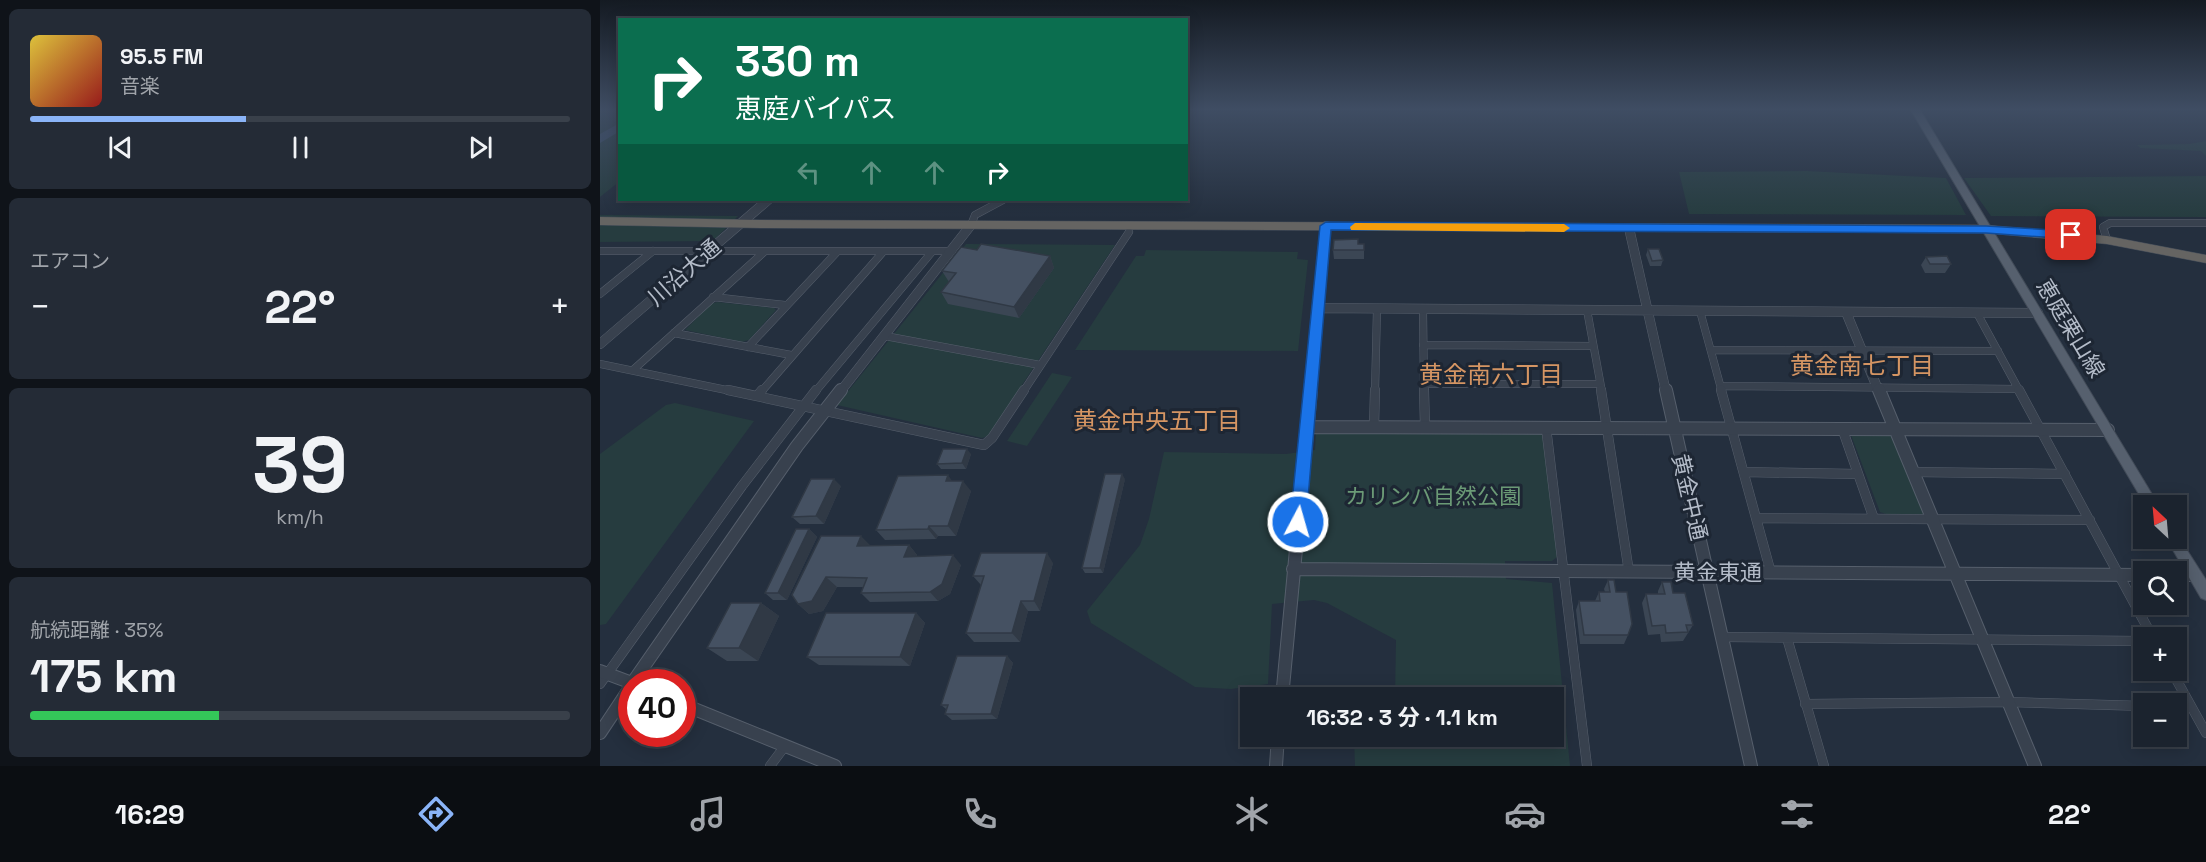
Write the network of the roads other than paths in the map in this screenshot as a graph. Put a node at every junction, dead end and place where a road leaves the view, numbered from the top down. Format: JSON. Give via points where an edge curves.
{"nodes":[{"id":1,"x":1936,"y":146,"type":"edge"},
{"id":2,"x":767,"y":201,"type":"edge"},
{"id":3,"x":1001,"y":201,"type":"edge"},
{"id":4,"x":600,"y":221,"type":"edge"},
{"id":5,"x":2206,"y":223,"type":"edge"},
{"id":6,"x":736,"y":227,"type":"junction"},
{"id":7,"x":600,"y":228,"type":"edge"},
{"id":8,"x":969,"y":228,"type":"junction"},
{"id":9,"x":1326,"y":230,"type":"junction"},
{"id":10,"x":1630,"y":231,"type":"junction"},
{"id":11,"x":1129,"y":232,"type":"junction"},
{"id":12,"x":1988,"y":234,"type":"junction"},
{"id":13,"x":2107,"y":240,"type":"junction"},
{"id":14,"x":653,"y":251,"type":"junction"},
{"id":15,"x":952,"y":251,"type":"junction"},
{"id":16,"x":602,"y":252,"type":"edge"},
{"id":17,"x":708,"y":252,"type":"junction"},
{"id":18,"x":764,"y":252,"type":"junction"},
{"id":19,"x":836,"y":253,"type":"junction"},
{"id":20,"x":882,"y":253,"type":"junction"},
{"id":21,"x":931,"y":253,"type":"junction"},
{"id":22,"x":2206,"y":259,"type":"edge"},
{"id":23,"x":2206,"y":265,"type":"edge"},
{"id":24,"x":600,"y":294,"type":"edge"},
{"id":25,"x":713,"y":297,"type":"junction"},
{"id":26,"x":785,"y":305,"type":"junction"},
{"id":27,"x":1318,"y":308,"type":"junction"},
{"id":28,"x":1377,"y":309,"type":"junction"},
{"id":29,"x":1423,"y":309,"type":"junction"},
{"id":30,"x":1587,"y":310,"type":"junction"},
{"id":31,"x":1648,"y":311,"type":"junction"},
{"id":32,"x":1700,"y":311,"type":"junction"},
{"id":33,"x":1846,"y":312,"type":"junction"},
{"id":34,"x":1977,"y":313,"type":"junction"},
{"id":35,"x":2038,"y":313,"type":"junction"},
{"id":36,"x":674,"y":333,"type":"junction"},
{"id":37,"x":885,"y":336,"type":"junction"},
{"id":38,"x":600,"y":344,"type":"edge"},
{"id":39,"x":1423,"y":345,"type":"junction"},
{"id":40,"x":1593,"y":346,"type":"junction"},
{"id":41,"x":748,"y":347,"type":"junction"},
{"id":42,"x":1711,"y":350,"type":"junction"},
{"id":43,"x":1861,"y":350,"type":"junction"},
{"id":44,"x":1998,"y":351,"type":"junction"},
{"id":45,"x":791,"y":355,"type":"junction"},
{"id":46,"x":600,"y":364,"type":"edge"},
{"id":47,"x":1040,"y":365,"type":"junction"},
{"id":48,"x":633,"y":370,"type":"junction"},
{"id":49,"x":1425,"y":384,"type":"junction"},
{"id":50,"x":1600,"y":384,"type":"junction"},
{"id":51,"x":1721,"y":386,"type":"junction"},
{"id":52,"x":1877,"y":388,"type":"junction"},
{"id":53,"x":2019,"y":389,"type":"junction"},
{"id":54,"x":757,"y":396,"type":"junction"},
{"id":55,"x":803,"y":406,"type":"junction"},
{"id":56,"x":827,"y":410,"type":"junction"},
{"id":57,"x":1425,"y":426,"type":"junction"},
{"id":58,"x":1308,"y":427,"type":"junction"},
{"id":59,"x":1374,"y":427,"type":"junction"},
{"id":60,"x":1546,"y":427,"type":"junction"},
{"id":61,"x":1608,"y":427,"type":"junction"},
{"id":62,"x":1675,"y":428,"type":"junction"},
{"id":63,"x":1733,"y":428,"type":"junction"},
{"id":64,"x":1842,"y":428,"type":"junction"},
{"id":65,"x":1894,"y":429,"type":"junction"},
{"id":66,"x":2042,"y":430,"type":"junction"},
{"id":67,"x":2108,"y":430,"type":"junction"},
{"id":68,"x":1744,"y":472,"type":"junction"},
{"id":69,"x":1912,"y":472,"type":"junction"},
{"id":70,"x":1858,"y":474,"type":"junction"},
{"id":71,"x":2064,"y":474,"type":"junction"},
{"id":72,"x":2146,"y":495,"type":"edge"},
{"id":73,"x":1756,"y":518,"type":"junction"},
{"id":74,"x":1874,"y":519,"type":"junction"},
{"id":75,"x":1932,"y":520,"type":"junction"},
{"id":76,"x":2090,"y":520,"type":"junction"},
{"id":77,"x":2180,"y":549,"type":"edge"},
{"id":78,"x":1293,"y":569,"type":"junction"},
{"id":79,"x":1562,"y":572,"type":"junction"},
{"id":80,"x":1629,"y":572,"type":"junction"},
{"id":81,"x":1707,"y":572,"type":"junction"},
{"id":82,"x":1771,"y":573,"type":"junction"},
{"id":83,"x":1956,"y":574,"type":"junction"},
{"id":84,"x":2119,"y":575,"type":"junction"},
{"id":85,"x":2133,"y":575,"type":"edge"},
{"id":86,"x":2187,"y":575,"type":"edge"},
{"id":87,"x":2195,"y":575,"type":"junction"},
{"id":88,"x":2206,"y":593,"type":"edge"},
{"id":89,"x":2147,"y":627,"type":"edge"},
{"id":90,"x":1722,"y":637,"type":"junction"},
{"id":91,"x":1787,"y":638,"type":"junction"},
{"id":92,"x":1983,"y":641,"type":"junction"},
{"id":93,"x":2133,"y":642,"type":"edge"},
{"id":94,"x":642,"y":669,"type":"edge"},
{"id":95,"x":602,"y":677,"type":"edge"},
{"id":96,"x":618,"y":681,"type":"edge"},
{"id":97,"x":2177,"y":681,"type":"edge"},
{"id":98,"x":1283,"y":687,"type":"edge"},
{"id":99,"x":2008,"y":702,"type":"junction"},
{"id":100,"x":1805,"y":704,"type":"junction"},
{"id":101,"x":618,"y":705,"type":"edge"},
{"id":102,"x":2133,"y":706,"type":"edge"},
{"id":103,"x":2187,"y":707,"type":"edge"},
{"id":104,"x":2191,"y":707,"type":"junction"},
{"id":105,"x":696,"y":710,"type":"edge"},
{"id":106,"x":600,"y":733,"type":"edge"},
{"id":107,"x":2206,"y":733,"type":"edge"},
{"id":108,"x":786,"y":746,"type":"junction"},
{"id":109,"x":1277,"y":747,"type":"edge"},
{"id":110,"x":770,"y":766,"type":"edge"},
{"id":111,"x":835,"y":766,"type":"edge"},
{"id":112,"x":1276,"y":766,"type":"edge"},
{"id":113,"x":1587,"y":766,"type":"edge"},
{"id":114,"x":1751,"y":766,"type":"edge"},
{"id":115,"x":1824,"y":766,"type":"edge"},
{"id":116,"x":2035,"y":766,"type":"edge"}],
"edges":[{"from":1,"to":12,"type":"main road","name":"恵庭栗山線"},
{"from":2,"to":6,"type":"street","name":"川沿大通"},
{"from":3,"to":8,"type":"street","via":[[975,215]]},
{"from":4,"to":6,"type":"highway"},
{"from":5,"to":13,"type":"street","via":[[2110,223],[2103,227]]},
{"from":6,"to":7,"type":"highway"},
{"from":6,"to":8,"type":"highway"},
{"from":6,"to":17,"type":"street","name":"川沿大通"},
{"from":8,"to":9,"type":"highway"},
{"from":8,"to":11,"type":"highway"},
{"from":8,"to":15,"type":"street"},
{"from":9,"to":10,"type":"highway"},
{"from":9,"to":11,"type":"highway"},
{"from":9,"to":27,"type":"street"},
{"from":10,"to":12,"type":"highway"},
{"from":10,"to":31,"type":"street","name":"黄金中通"},
{"from":11,"to":47,"type":"street"},
{"from":12,"to":13,"type":"highway"},
{"from":12,"to":23,"type":"highway","via":[[2094,245]]},
{"from":12,"to":35,"type":"main road","name":"恵庭栗山線"},
{"from":13,"to":22,"type":"highway"},
{"from":14,"to":16,"type":"street"},
{"from":14,"to":17,"type":"street"},
{"from":14,"to":24,"type":"street"},
{"from":15,"to":21,"type":"street"},
{"from":15,"to":37,"type":"street"},
{"from":17,"to":18,"type":"street"},
{"from":17,"to":38,"type":"street","name":"川沿大通"},
{"from":18,"to":19,"type":"street"},
{"from":18,"to":25,"type":"street"},
{"from":19,"to":20,"type":"street"},
{"from":19,"to":26,"type":"street"},
{"from":20,"to":21,"type":"street"},
{"from":20,"to":45,"type":"street"},
{"from":21,"to":55,"type":"street"},
{"from":25,"to":26,"type":"street"},
{"from":25,"to":36,"type":"street"},
{"from":26,"to":41,"type":"street"},
{"from":27,"to":28,"type":"street"},
{"from":27,"to":58,"type":"street"},
{"from":28,"to":29,"type":"street"},
{"from":28,"to":59,"type":"street"},
{"from":29,"to":30,"type":"street"},
{"from":29,"to":39,"type":"street"},
{"from":30,"to":31,"type":"street"},
{"from":30,"to":40,"type":"street"},
{"from":31,"to":32,"type":"street"},
{"from":31,"to":62,"type":"street","name":"黄金中通"},
{"from":32,"to":33,"type":"street"},
{"from":32,"to":42,"type":"street"},
{"from":33,"to":34,"type":"street"},
{"from":33,"to":43,"type":"street"},
{"from":34,"to":35,"type":"street"},
{"from":34,"to":44,"type":"street"},
{"from":35,"to":67,"type":"main road","name":"恵庭栗山線"},
{"from":36,"to":41,"type":"street"},
{"from":36,"to":48,"type":"street"},
{"from":37,"to":47,"type":"street"},
{"from":37,"to":56,"type":"street"},
{"from":39,"to":40,"type":"street"},
{"from":39,"to":49,"type":"street"},
{"from":40,"to":50,"type":"street"},
{"from":41,"to":45,"type":"street"},
{"from":42,"to":43,"type":"street"},
{"from":42,"to":51,"type":"street"},
{"from":43,"to":44,"type":"street"},
{"from":43,"to":52,"type":"street"},
{"from":44,"to":53,"type":"street"},
{"from":45,"to":54,"type":"street"},
{"from":46,"to":48,"type":"street"},
{"from":47,"to":56,"type":"street","via":[[984,445]]},
{"from":48,"to":54,"type":"street"},
{"from":49,"to":50,"type":"street"},
{"from":49,"to":57,"type":"street"},
{"from":50,"to":61,"type":"street"},
{"from":51,"to":52,"type":"street"},
{"from":51,"to":63,"type":"street"},
{"from":52,"to":53,"type":"street"},
{"from":52,"to":65,"type":"street"},
{"from":53,"to":66,"type":"street"},
{"from":54,"to":55,"type":"street"},
{"from":55,"to":56,"type":"street"},
{"from":55,"to":95,"type":"street"},
{"from":56,"to":94,"type":"street","via":[[797,446]]},
{"from":57,"to":59,"type":"street"},
{"from":57,"to":60,"type":"street"},
{"from":58,"to":59,"type":"street"},
{"from":58,"to":78,"type":"street"},
{"from":60,"to":61,"type":"street"},
{"from":60,"to":79,"type":"street"},
{"from":61,"to":62,"type":"street"},
{"from":61,"to":80,"type":"street"},
{"from":62,"to":63,"type":"street"},
{"from":62,"to":81,"type":"street","name":"黄金中通"},
{"from":63,"to":64,"type":"street"},
{"from":63,"to":68,"type":"street"},
{"from":64,"to":65,"type":"street"},
{"from":64,"to":70,"type":"street"},
{"from":65,"to":66,"type":"street"},
{"from":65,"to":69,"type":"street"},
{"from":66,"to":67,"type":"street"},
{"from":66,"to":71,"type":"street"},
{"from":67,"to":72,"type":"main road","name":"恵庭栗山線"},
{"from":68,"to":70,"type":"street"},
{"from":68,"to":73,"type":"street"},
{"from":69,"to":71,"type":"street"},
{"from":69,"to":75,"type":"street"},
{"from":70,"to":74,"type":"street"},
{"from":71,"to":76,"type":"street"},
{"from":73,"to":74,"type":"street"},
{"from":73,"to":82,"type":"street"},
{"from":74,"to":75,"type":"street"},
{"from":75,"to":76,"type":"street"},
{"from":75,"to":83,"type":"street"},
{"from":76,"to":84,"type":"street"},
{"from":77,"to":87,"type":"main road"},
{"from":78,"to":79,"type":"street","name":"黄金東通"},
{"from":78,"to":98,"type":"street"},
{"from":79,"to":80,"type":"street","name":"黄金東通"},
{"from":79,"to":113,"type":"street"},
{"from":80,"to":81,"type":"street","name":"黄金東通"},
{"from":81,"to":82,"type":"street","name":"黄金東通"},
{"from":81,"to":90,"type":"street","name":"黄金中通"},
{"from":82,"to":83,"type":"street","name":"黄金東通"},
{"from":83,"to":84,"type":"street","name":"黄金東通"},
{"from":83,"to":92,"type":"street"},
{"from":84,"to":85,"type":"street","name":"黄金東通"},
{"from":84,"to":89,"type":"street"},
{"from":86,"to":87,"type":"street"},
{"from":87,"to":88,"type":"main road"},
{"from":90,"to":91,"type":"street"},
{"from":90,"to":114,"type":"street","name":"黄金中通"},
{"from":91,"to":92,"type":"street"},
{"from":91,"to":100,"type":"street"},
{"from":92,"to":93,"type":"street"},
{"from":92,"to":99,"type":"street"},
{"from":95,"to":96,"type":"street"},
{"from":97,"to":104,"type":"street"},
{"from":99,"to":100,"type":"street"},
{"from":99,"to":102,"type":"street"},
{"from":99,"to":116,"type":"street"},
{"from":100,"to":115,"type":"street"},
{"from":101,"to":106,"type":"street"},
{"from":103,"to":104,"type":"street"},
{"from":104,"to":107,"type":"street"},
{"from":105,"to":108,"type":"street"},
{"from":108,"to":110,"type":"street"},
{"from":108,"to":111,"type":"street"},
{"from":109,"to":112,"type":"street"}]}
